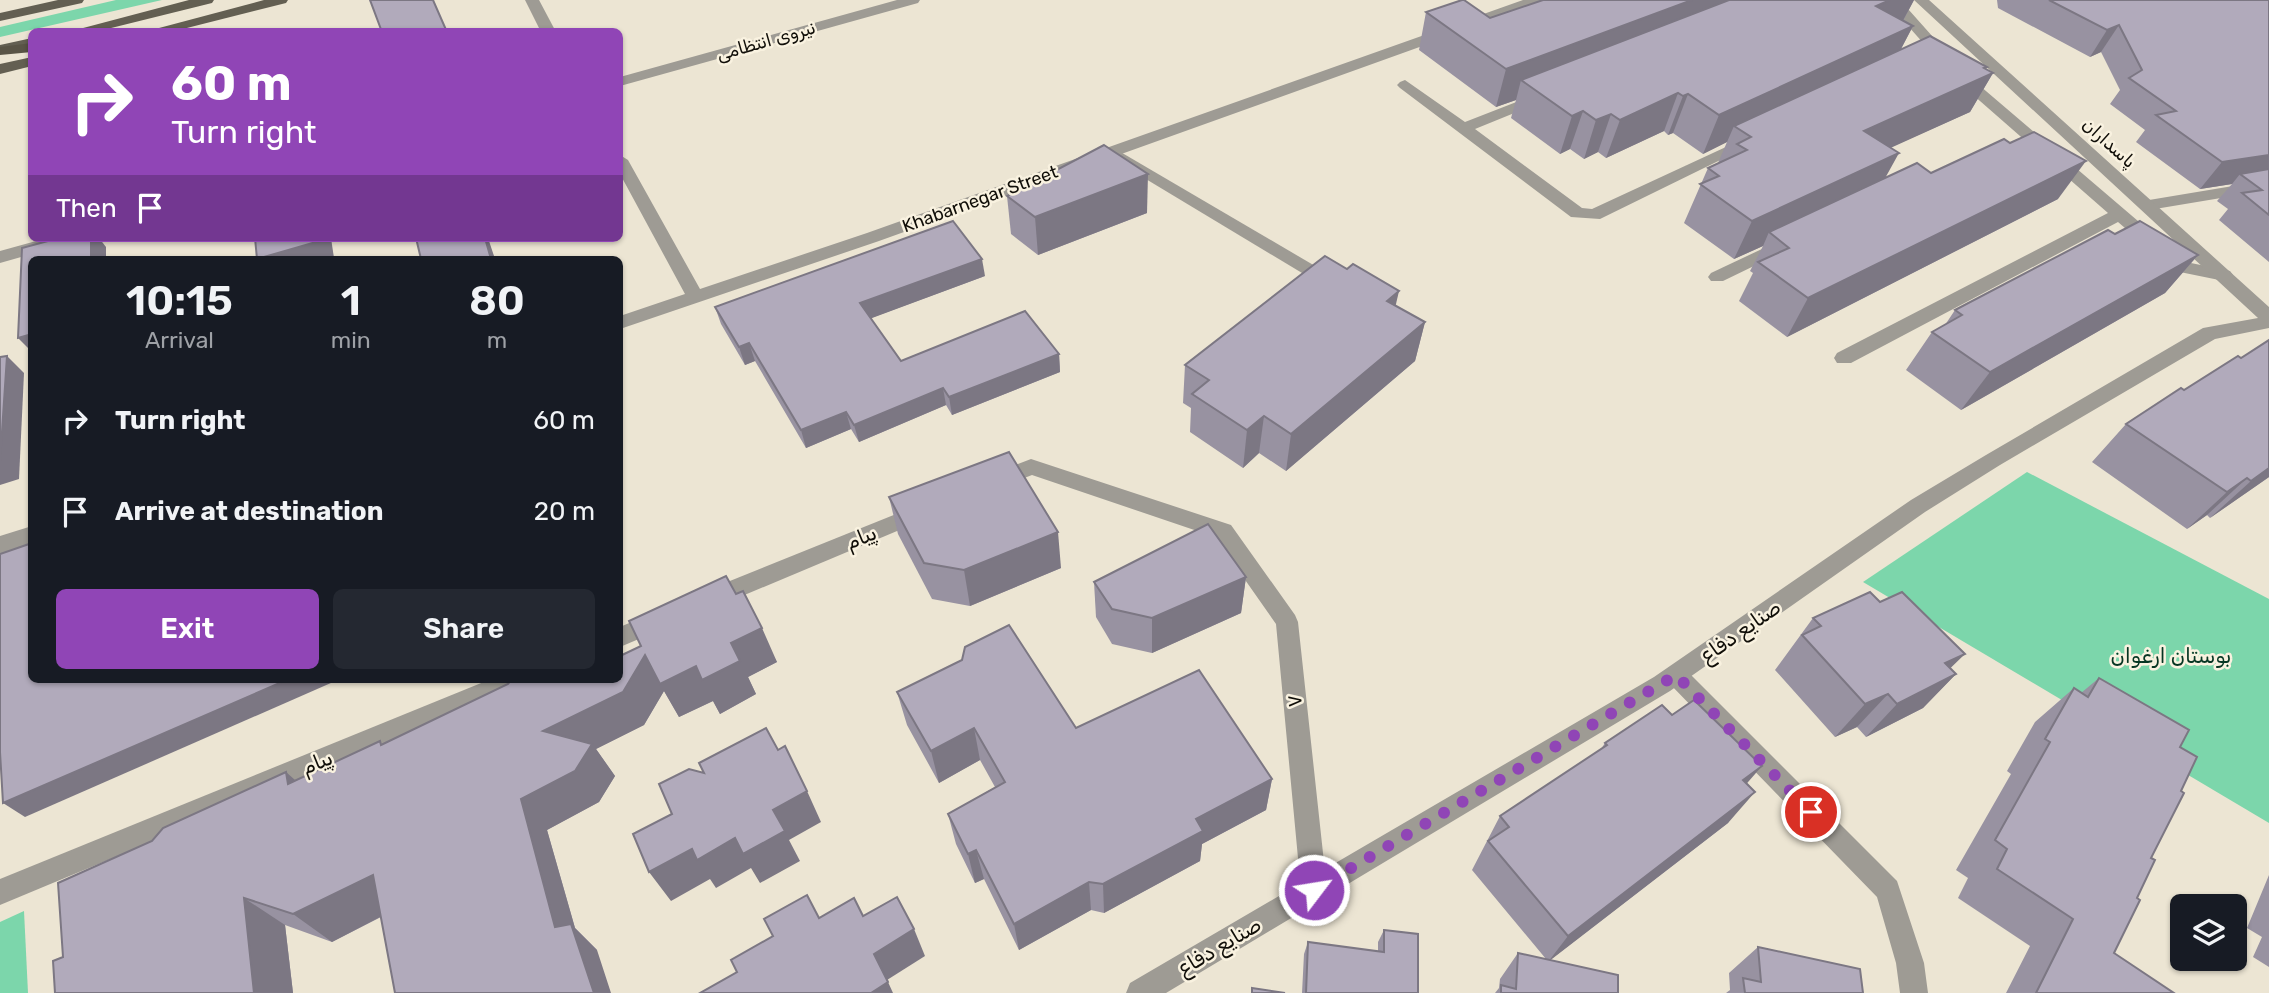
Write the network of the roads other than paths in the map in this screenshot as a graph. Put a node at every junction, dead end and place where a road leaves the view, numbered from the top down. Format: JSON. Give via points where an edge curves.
{"nodes":[{"id":1,"x":77,"y":0,"type":"edge"},
{"id":2,"x":207,"y":0,"type":"edge"},
{"id":3,"x":281,"y":0,"type":"edge"},
{"id":4,"x":532,"y":0,"type":"edge"},
{"id":5,"x":913,"y":0,"type":"edge"},
{"id":6,"x":1537,"y":0,"type":"edge"},
{"id":7,"x":1892,"y":0,"type":"edge"},
{"id":8,"x":1922,"y":0,"type":"edge"},
{"id":9,"x":0,"y":18,"type":"edge"},
{"id":10,"x":92,"y":28,"type":"edge"},
{"id":11,"x":167,"y":28,"type":"edge"},
{"id":12,"x":547,"y":28,"type":"edge"},
{"id":13,"x":28,"y":45,"type":"edge"},
{"id":14,"x":0,"y":50,"type":"edge"},
{"id":15,"x":28,"y":62,"type":"edge"},
{"id":16,"x":0,"y":69,"type":"edge"},
{"id":17,"x":623,"y":81,"type":"edge"},
{"id":18,"x":1405,"y":85,"type":"dead end"},
{"id":19,"x":1552,"y":93,"type":"edge"},
{"id":20,"x":1462,"y":128,"type":"junction"},
{"id":21,"x":1762,"y":135,"type":"edge"},
{"id":22,"x":1112,"y":152,"type":"junction"},
{"id":23,"x":623,"y":165,"type":"edge"},
{"id":24,"x":2269,"y":185,"type":"edge"},
{"id":25,"x":2149,"y":205,"type":"junction"},
{"id":26,"x":2119,"y":214,"type":"junction"},
{"id":27,"x":1803,"y":236,"type":"edge"},
{"id":28,"x":54,"y":242,"type":"edge"},
{"id":29,"x":0,"y":257,"type":"edge"},
{"id":30,"x":2224,"y":275,"type":"junction"},
{"id":31,"x":1717,"y":277,"type":"dead end"},
{"id":32,"x":1349,"y":293,"type":"edge"},
{"id":33,"x":695,"y":296,"type":"junction"},
{"id":34,"x":2269,"y":317,"type":"edge"},
{"id":35,"x":623,"y":322,"type":"edge"},
{"id":36,"x":2269,"y":322,"type":"edge"},
{"id":37,"x":1844,"y":358,"type":"dead end"},
{"id":38,"x":979,"y":488,"type":"edge"},
{"id":39,"x":941,"y":504,"type":"edge"},
{"id":40,"x":28,"y":535,"type":"edge"},
{"id":41,"x":0,"y":545,"type":"edge"},
{"id":42,"x":623,"y":636,"type":"edge"},
{"id":43,"x":1676,"y":675,"type":"junction"},
{"id":44,"x":507,"y":683,"type":"edge"},
{"id":45,"x":1314,"y":890,"type":"junction"},
{"id":46,"x":0,"y":892,"type":"edge"},
{"id":47,"x":1140,"y":993,"type":"edge"},
{"id":48,"x":1914,"y":993,"type":"edge"}],
"edges":[{"from":1,"to":9,"type":"main road"},
{"from":2,"to":10,"type":"main road"},
{"from":3,"to":11,"type":"main road"},
{"from":4,"to":12,"type":"street"},
{"from":5,"to":17,"type":"street","name":"نیروی انتظامی"},
{"from":6,"to":22,"type":"street","name":"Khabarnegar Street"},
{"from":7,"to":26,"type":"street","via":[[1932,54],[2017,134]]},
{"from":8,"to":25,"type":"street","name":"پاسداران"},
{"from":13,"to":14,"type":"highway"},
{"from":15,"to":16,"type":"main road"},
{"from":18,"to":20,"type":"street"},
{"from":19,"to":20,"type":"street"},
{"from":20,"to":21,"type":"street","via":[[1577,213],[1594,215]]},
{"from":22,"to":32,"type":"street"},
{"from":22,"to":33,"type":"street","name":"Khabarnegar Street"},
{"from":23,"to":33,"type":"street"},
{"from":24,"to":25,"type":"street"},
{"from":25,"to":30,"type":"street","name":"پاسداران"},
{"from":26,"to":30,"type":"street","via":[[2180,267]]},
{"from":26,"to":37,"type":"street"},
{"from":27,"to":31,"type":"street"},
{"from":28,"to":29,"type":"street"},
{"from":30,"to":34,"type":"street","name":"پاسداران"},
{"from":33,"to":35,"type":"street","name":"Khabarnegar Street"},
{"from":36,"to":43,"type":"street","name":"صنایع دفاع","via":[[2210,333],[1993,460],[1918,506]]},
{"from":38,"to":45,"type":"street","name":"۷","via":[[1031,467],[1223,531],[1287,622]]},
{"from":39,"to":42,"type":"street","name":"پیام"},
{"from":40,"to":41,"type":"street"},
{"from":43,"to":45,"type":"street","name":"صنایع دفاع"},
{"from":43,"to":48,"type":"street","via":[[1888,890]]},
{"from":44,"to":46,"type":"street","name":"پیام"},
{"from":45,"to":47,"type":"street","name":"صنایع دفاع"}]}
